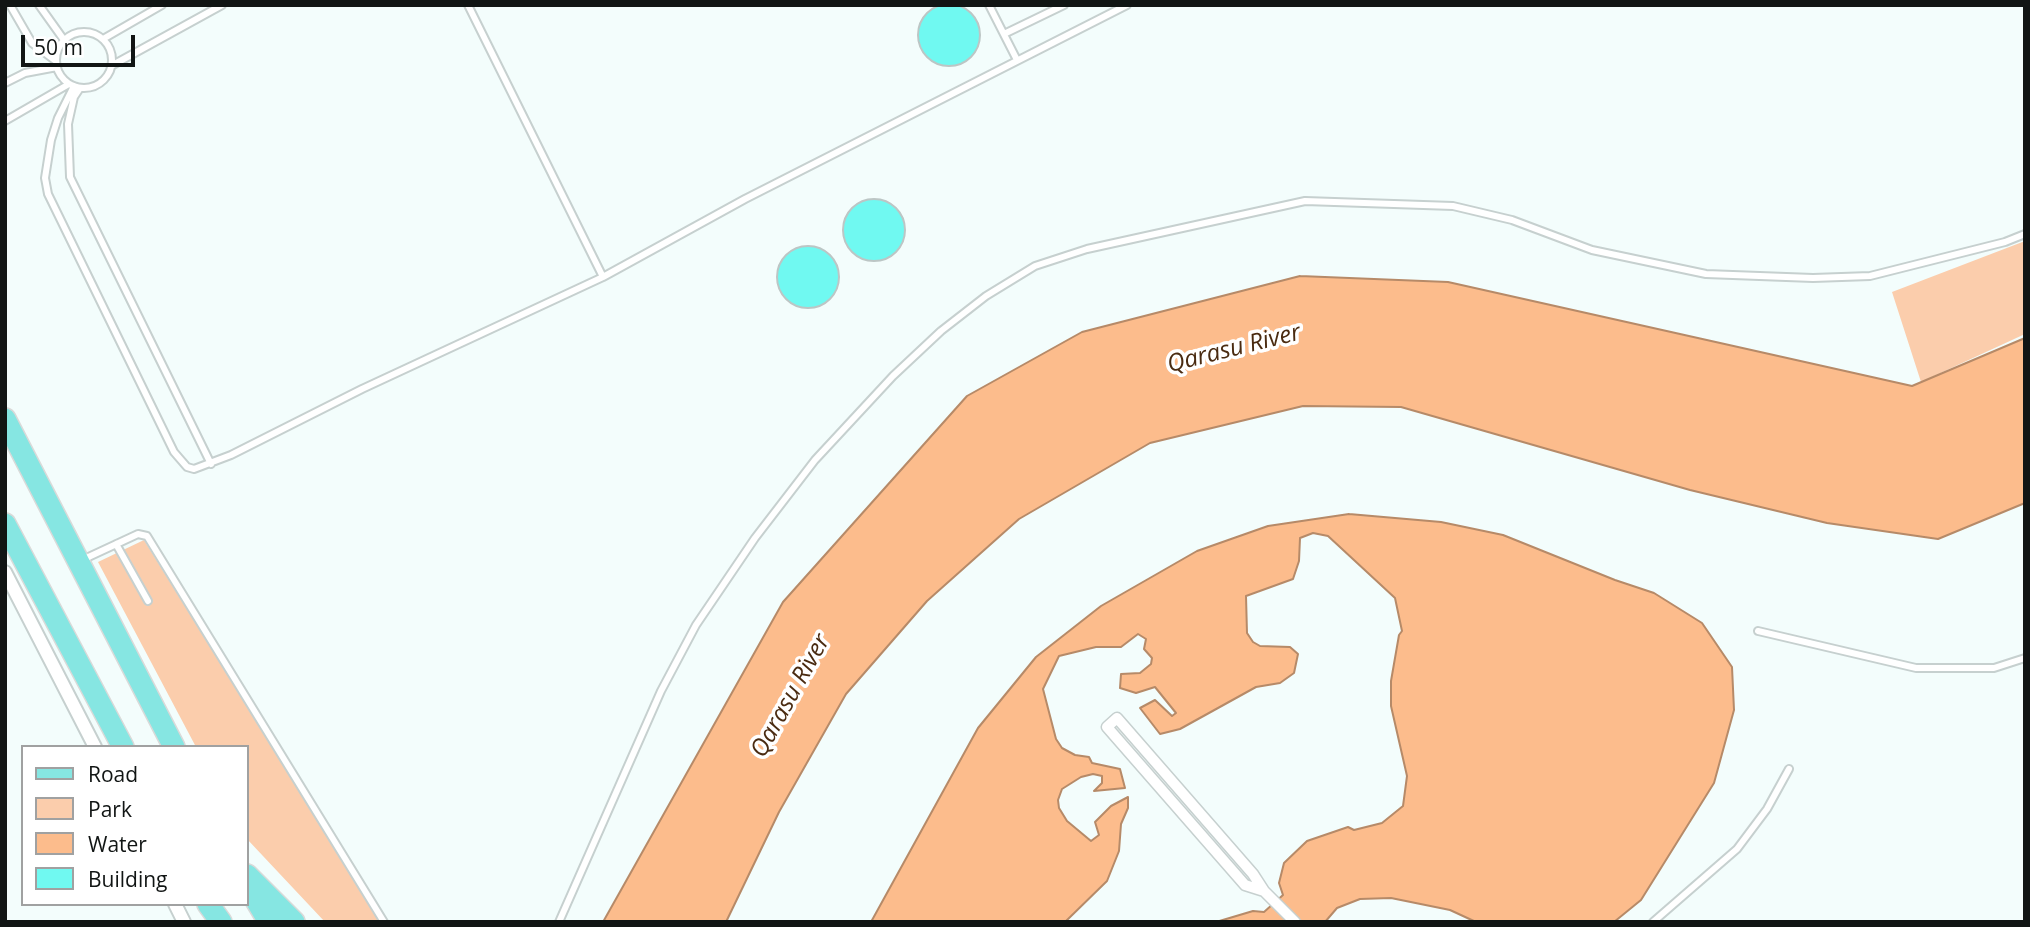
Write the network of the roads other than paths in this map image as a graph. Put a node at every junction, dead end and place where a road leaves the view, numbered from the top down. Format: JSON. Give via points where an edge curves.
{"nodes":[{"id":1,"x":10,"y":5,"type":"edge"},
{"id":2,"x":39,"y":5,"type":"edge"},
{"id":3,"x":162,"y":5,"type":"edge"},
{"id":4,"x":222,"y":5,"type":"edge"},
{"id":5,"x":467,"y":5,"type":"edge"},
{"id":6,"x":989,"y":5,"type":"edge"},
{"id":7,"x":1064,"y":5,"type":"edge"},
{"id":8,"x":1127,"y":5,"type":"edge"},
{"id":9,"x":1004,"y":34,"type":"junction"},
{"id":10,"x":64,"y":40,"type":"junction"},
{"id":11,"x":103,"y":40,"type":"junction"},
{"id":12,"x":1017,"y":61,"type":"junction"},
{"id":13,"x":56,"y":64,"type":"junction"},
{"id":14,"x":111,"y":66,"type":"junction"},
{"id":15,"x":5,"y":83,"type":"edge"},
{"id":16,"x":74,"y":86,"type":"junction"},
{"id":17,"x":5,"y":121,"type":"edge"},
{"id":18,"x":2025,"y":234,"type":"edge"},
{"id":19,"x":603,"y":276,"type":"junction"},
{"id":20,"x":5,"y":419,"type":"edge"},
{"id":21,"x":211,"y":464,"type":"junction"},
{"id":22,"x":5,"y":524,"type":"edge"},
{"id":23,"x":116,"y":544,"type":"junction"},
{"id":24,"x":78,"y":562,"type":"junction"},
{"id":25,"x":5,"y":572,"type":"edge"},
{"id":26,"x":148,"y":601,"type":"dead end"},
{"id":27,"x":1758,"y":631,"type":"dead end"},
{"id":28,"x":2025,"y":658,"type":"edge"},
{"id":29,"x":94,"y":745,"type":"edge"},
{"id":30,"x":122,"y":745,"type":"edge"},
{"id":31,"x":173,"y":745,"type":"edge"},
{"id":32,"x":1789,"y":769,"type":"dead end"},
{"id":33,"x":248,"y":876,"type":"edge"},
{"id":34,"x":248,"y":887,"type":"edge"},
{"id":35,"x":1264,"y":891,"type":"junction"},
{"id":36,"x":209,"y":906,"type":"edge"},
{"id":37,"x":221,"y":922,"type":"edge"},
{"id":38,"x":269,"y":922,"type":"edge"},
{"id":39,"x":294,"y":922,"type":"edge"},
{"id":40,"x":384,"y":922,"type":"edge"},
{"id":41,"x":559,"y":922,"type":"edge"},
{"id":42,"x":1295,"y":922,"type":"edge"},
{"id":43,"x":1653,"y":922,"type":"edge"}],
"edges":[{"from":1,"to":13,"type":"lane","via":[[32,43]]},
{"from":2,"to":10,"type":"lane"},
{"from":3,"to":11,"type":"lane"},
{"from":4,"to":14,"type":"lane"},
{"from":5,"to":19,"type":"lane"},
{"from":6,"to":9,"type":"lane"},
{"from":7,"to":9,"type":"lane"},
{"from":8,"to":12,"type":"lane"},
{"from":9,"to":12,"type":"lane"},
{"from":10,"to":11,"type":"lane","via":[[88,32]]},
{"from":10,"to":13,"type":"lane"},
{"from":11,"to":14,"type":"lane"},
{"from":12,"to":19,"type":"lane"},
{"from":13,"to":15,"type":"lane"},
{"from":13,"to":16,"type":"lane"},
{"from":14,"to":16,"type":"lane","via":[[100,83]]},
{"from":16,"to":17,"type":"lane"},
{"from":16,"to":21,"type":"lane","via":[[68,124],[70,177]]},
{"from":16,"to":21,"type":"lane","via":[[51,140],[45,178],[48,194],[174,452],[187,467]]},
{"from":18,"to":41,"type":"lane","via":[[1870,276],[1719,274],[1592,250],[1512,220],[1452,206],[1305,201],[1087,249],[1035,266],[986,296],[893,376],[814,460],[755,538],[696,625],[667,680]]},
{"from":19,"to":21,"type":"lane"},
{"from":20,"to":24,"type":"main road"},
{"from":22,"to":30,"type":"main road"},
{"from":23,"to":24,"type":"lane"},
{"from":23,"to":26,"type":"lane"},
{"from":23,"to":40,"type":"lane","via":[[138,534],[147,536]]},
{"from":24,"to":31,"type":"main road"},
{"from":25,"to":29,"type":"street"},
{"from":27,"to":28,"type":"lane","via":[[1916,668],[1994,668]]},
{"from":32,"to":43,"type":"lane","via":[[1737,849]]},
{"from":33,"to":39,"type":"main road"},
{"from":34,"to":38,"type":"main road"},
{"from":35,"to":35,"type":"street","via":[[1117,718],[1107,727],[1245,885]]},
{"from":35,"to":42,"type":"street"},
{"from":36,"to":37,"type":"main road"}]}
